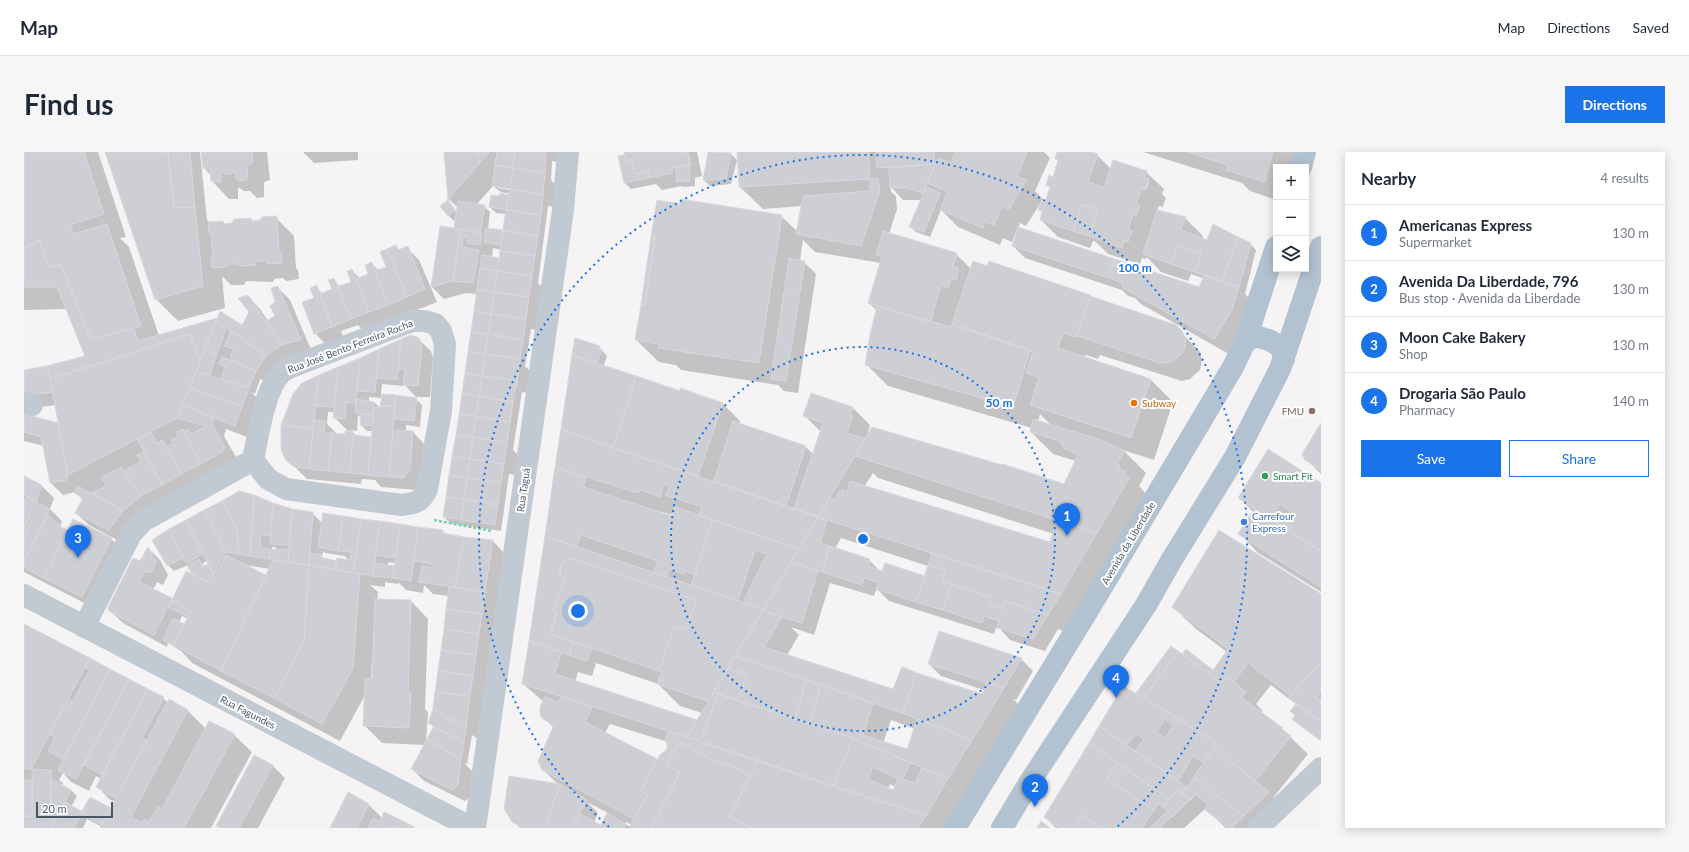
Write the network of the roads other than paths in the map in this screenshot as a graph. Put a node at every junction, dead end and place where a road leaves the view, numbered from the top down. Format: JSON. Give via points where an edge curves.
{"nodes":[{"id":1,"x":568,"y":152,"type":"edge"},
{"id":2,"x":1305,"y":152,"type":"edge"},
{"id":3,"x":1302,"y":164,"type":"edge"},
{"id":4,"x":1321,"y":247,"type":"edge"},
{"id":5,"x":1273,"y":256,"type":"edge"},
{"id":6,"x":1245,"y":342,"type":"junction"},
{"id":7,"x":1284,"y":359,"type":"junction"},
{"id":8,"x":253,"y":460,"type":"junction"},
{"id":9,"x":24,"y":595,"type":"edge"},
{"id":10,"x":84,"y":627,"type":"junction"},
{"id":11,"x":1321,"y":768,"type":"edge"},
{"id":12,"x":472,"y":828,"type":"edge"},
{"id":13,"x":475,"y":828,"type":"edge"},
{"id":14,"x":955,"y":828,"type":"edge"},
{"id":15,"x":1002,"y":828,"type":"edge"},
{"id":16,"x":1258,"y":828,"type":"edge"}],
"edges":[{"from":1,"to":13,"type":"street","name":"Rua Taguá","via":[[563,210]]},
{"from":2,"to":3,"type":"main road"},
{"from":4,"to":7,"type":"main road"},
{"from":5,"to":6,"type":"main road","name":"Avenida da Liberdade"},
{"from":6,"to":7,"type":"main road","via":[[1255,336],[1269,340],[1281,347]]},
{"from":6,"to":14,"type":"main road","name":"Avenida da Liberdade","via":[[1233,367],[1140,523]]},
{"from":7,"to":15,"type":"main road","via":[[1235,457],[1146,605]]},
{"from":8,"to":8,"type":"street","name":"Rua José Bento Ferreira Rocha","via":[[263,411],[274,382],[283,372],[412,321],[435,324],[442,331],[445,344],[441,411],[427,489],[423,498],[401,506],[286,489],[268,479]]},
{"from":8,"to":10,"type":"street","via":[[143,521],[131,534]]},
{"from":9,"to":10,"type":"street","name":"Rua Fagundes"},
{"from":10,"to":12,"type":"street","name":"Rua Fagundes"},
{"from":11,"to":16,"type":"street"}]}
